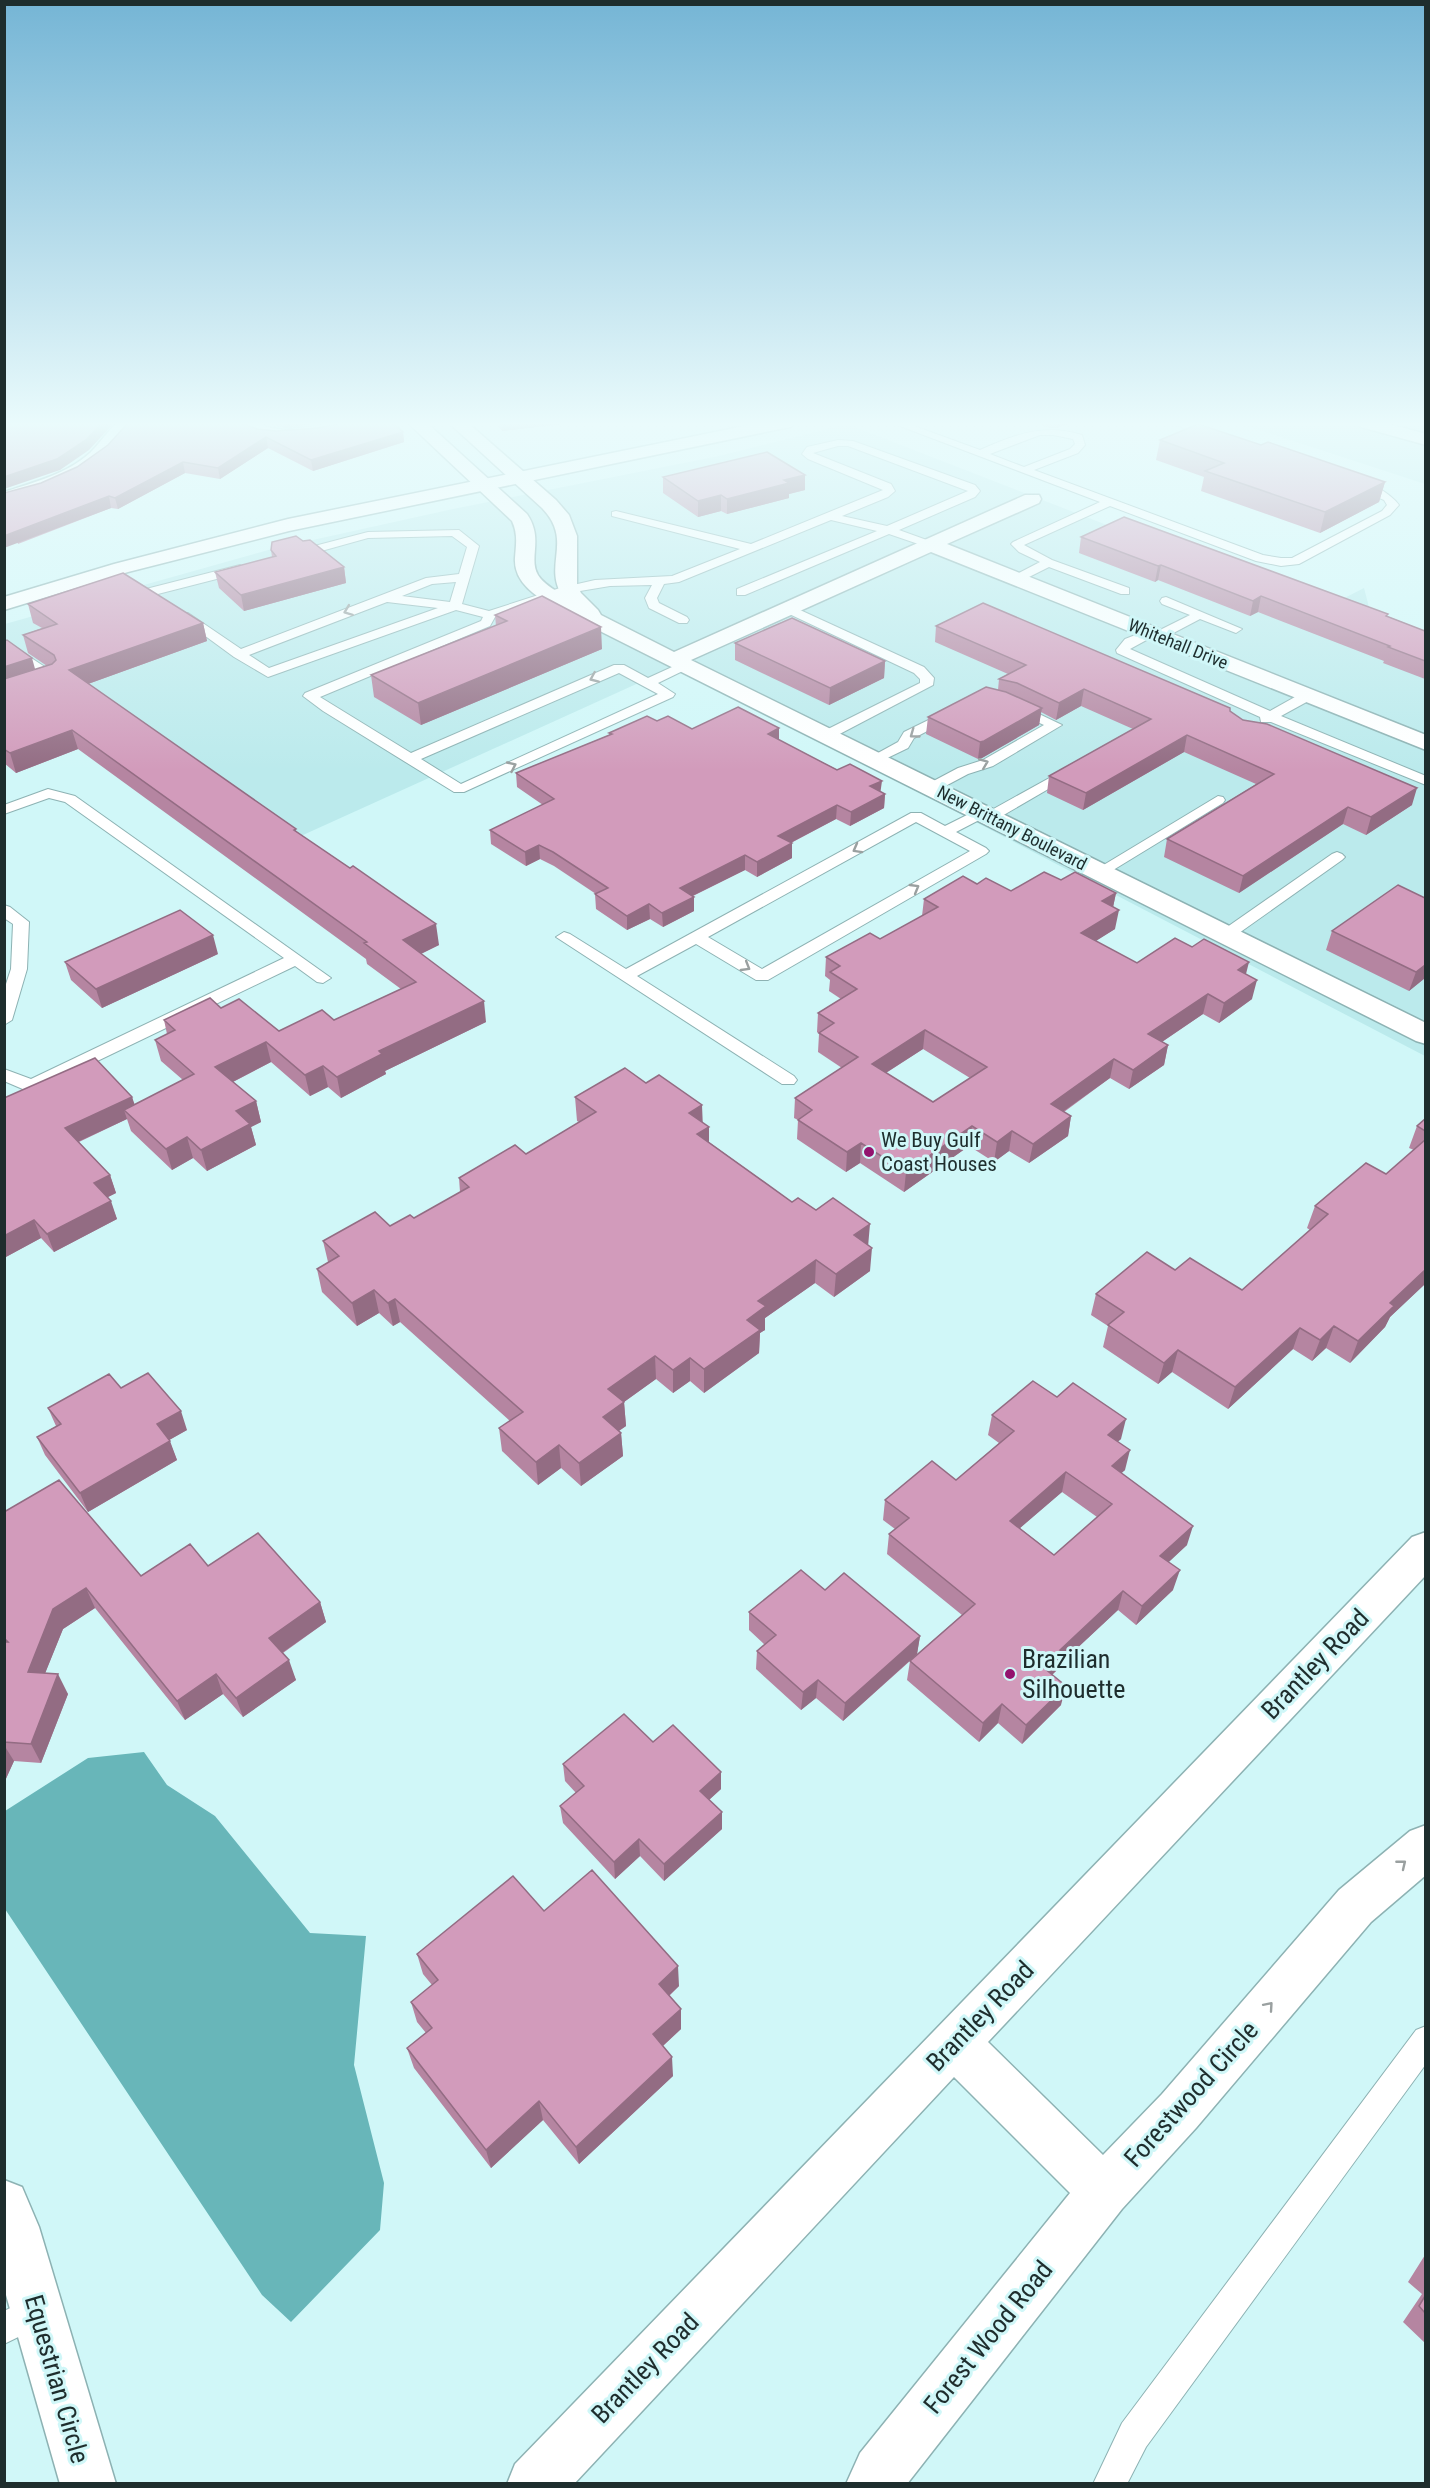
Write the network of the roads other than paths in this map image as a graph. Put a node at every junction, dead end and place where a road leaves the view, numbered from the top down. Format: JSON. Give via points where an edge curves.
{"nodes":[{"id":1,"x":232,"y":539,"type":"edge"},
{"id":2,"x":352,"y":539,"type":"edge"},
{"id":3,"x":465,"y":539,"type":"edge"},
{"id":4,"x":528,"y":539,"type":"edge"},
{"id":5,"x":566,"y":539,"type":"edge"},
{"id":6,"x":716,"y":539,"type":"edge"},
{"id":7,"x":775,"y":539,"type":"edge"},
{"id":8,"x":867,"y":539,"type":"edge"},
{"id":9,"x":916,"y":539,"type":"edge"},
{"id":10,"x":942,"y":539,"type":"edge"},
{"id":11,"x":1026,"y":539,"type":"edge"},
{"id":12,"x":1209,"y":539,"type":"edge"},
{"id":13,"x":1337,"y":539,"type":"edge"},
{"id":14,"x":931,"y":544,"type":"junction"},
{"id":15,"x":752,"y":548,"type":"junction"},
{"id":16,"x":307,"y":551,"type":"edge"},
{"id":17,"x":1048,"y":563,"type":"junction"},
{"id":18,"x":248,"y":567,"type":"edge"},
{"id":19,"x":464,"y":577,"type":"junction"},
{"id":20,"x":1017,"y":579,"type":"junction"},
{"id":21,"x":659,"y":582,"type":"junction"},
{"id":22,"x":1125,"y":591,"type":"dead end"},
{"id":23,"x":741,"y":592,"type":"dead end"},
{"id":24,"x":560,"y":593,"type":"junction"},
{"id":25,"x":383,"y":598,"type":"junction"},
{"id":26,"x":1166,"y":601,"type":"dead end"},
{"id":27,"x":4,"y":604,"type":"edge"},
{"id":28,"x":455,"y":606,"type":"junction"},
{"id":29,"x":787,"y":608,"type":"junction"},
{"id":30,"x":490,"y":615,"type":"junction"},
{"id":31,"x":1199,"y":615,"type":"junction"},
{"id":32,"x":683,"y":620,"type":"dead end"},
{"id":33,"x":1236,"y":630,"type":"dead end"},
{"id":34,"x":1154,"y":634,"type":"junction"},
{"id":35,"x":4,"y":644,"type":"edge"},
{"id":36,"x":239,"y":654,"type":"junction"},
{"id":37,"x":681,"y":662,"type":"junction"},
{"id":38,"x":647,"y":683,"type":"junction"},
{"id":39,"x":4,"y":695,"type":"edge"},
{"id":40,"x":1307,"y":696,"type":"junction"},
{"id":41,"x":1000,"y":702,"type":"edge"},
{"id":42,"x":960,"y":708,"type":"edge"},
{"id":43,"x":1239,"y":717,"type":"edge"},
{"id":44,"x":1269,"y":722,"type":"junction"},
{"id":45,"x":827,"y":735,"type":"junction"},
{"id":46,"x":1425,"y":743,"type":"edge"},
{"id":47,"x":411,"y":758,"type":"junction"},
{"id":48,"x":874,"y":759,"type":"junction"},
{"id":49,"x":1080,"y":765,"type":"edge"},
{"id":50,"x":1425,"y":781,"type":"edge"},
{"id":51,"x":931,"y":788,"type":"junction"},
{"id":52,"x":1218,"y":800,"type":"dead end"},
{"id":53,"x":4,"y":810,"type":"edge"},
{"id":54,"x":986,"y":815,"type":"junction"},
{"id":55,"x":946,"y":831,"type":"junction"},
{"id":56,"x":1337,"y":857,"type":"dead end"},
{"id":57,"x":1100,"y":872,"type":"junction"},
{"id":58,"x":4,"y":910,"type":"edge"},
{"id":59,"x":1226,"y":935,"type":"junction"},
{"id":60,"x":564,"y":937,"type":"dead end"},
{"id":61,"x":696,"y":937,"type":"junction"},
{"id":62,"x":296,"y":959,"type":"junction"},
{"id":63,"x":625,"y":976,"type":"junction"},
{"id":64,"x":323,"y":978,"type":"dead end"},
{"id":65,"x":4,"y":1020,"type":"edge"},
{"id":66,"x":1424,"y":1033,"type":"edge"},
{"id":67,"x":4,"y":1074,"type":"edge"},
{"id":68,"x":788,"y":1080,"type":"dead end"},
{"id":69,"x":1425,"y":1548,"type":"edge"},
{"id":70,"x":1425,"y":1846,"type":"edge"},
{"id":71,"x":1425,"y":2040,"type":"edge"},
{"id":72,"x":954,"y":2043,"type":"junction"},
{"id":73,"x":1104,"y":2191,"type":"junction"},
{"id":74,"x":4,"y":2205,"type":"edge"},
{"id":75,"x":21,"y":2320,"type":"edge"},
{"id":76,"x":88,"y":2484,"type":"edge"},
{"id":77,"x":535,"y":2484,"type":"edge"},
{"id":78,"x":874,"y":2484,"type":"edge"},
{"id":79,"x":1109,"y":2484,"type":"edge"}],
"edges":[{"from":1,"to":27,"type":"street"},
{"from":2,"to":16,"type":"lane"},
{"from":3,"to":19,"type":"lane","via":[[473,546]]},
{"from":4,"to":24,"type":"street","name":"New Brittany Boulevard","via":[[526,570],[532,580]]},
{"from":5,"to":24,"type":"street"},
{"from":6,"to":15,"type":"lane"},
{"from":7,"to":15,"type":"lane"},
{"from":8,"to":23,"type":"lane"},
{"from":9,"to":14,"type":"lane"},
{"from":10,"to":14,"type":"street"},
{"from":11,"to":17,"type":"lane","via":[[1017,543],[1020,549]]},
{"from":12,"to":13,"type":"lane","via":[[1281,562],[1295,561]]},
{"from":14,"to":20,"type":"street","name":"Whitehall Drive"},
{"from":14,"to":29,"type":"street"},
{"from":15,"to":21,"type":"lane"},
{"from":17,"to":20,"type":"lane"},
{"from":17,"to":22,"type":"lane"},
{"from":18,"to":36,"type":"lane","via":[[160,599]]},
{"from":19,"to":25,"type":"lane","via":[[430,581]]},
{"from":19,"to":28,"type":"lane"},
{"from":20,"to":34,"type":"street","name":"Whitehall Drive"},
{"from":21,"to":24,"type":"lane","via":[[609,582]]},
{"from":21,"to":32,"type":"lane","via":[[651,598],[653,605]]},
{"from":24,"to":30,"type":"lane"},
{"from":24,"to":37,"type":"street","name":"New Brittany Boulevard","via":[[573,610]]},
{"from":25,"to":28,"type":"lane"},
{"from":25,"to":36,"type":"lane","one_way":true},
{"from":26,"to":31,"type":"lane"},
{"from":28,"to":30,"type":"lane"},
{"from":28,"to":36,"type":"lane","via":[[268,673]]},
{"from":29,"to":37,"type":"street"},
{"from":29,"to":45,"type":"lane","via":[[919,670],[927,678],[926,685]]},
{"from":30,"to":47,"type":"lane","via":[[486,623],[310,696]]},
{"from":31,"to":33,"type":"lane"},
{"from":31,"to":34,"type":"lane"},
{"from":34,"to":40,"type":"street","name":"Whitehall Drive"},
{"from":34,"to":44,"type":"lane","via":[[1130,642],[1122,650]]},
{"from":35,"to":39,"type":"lane","via":[[51,678]]},
{"from":37,"to":38,"type":"lane"},
{"from":37,"to":45,"type":"street","name":"New Brittany Boulevard"},
{"from":38,"to":47,"type":"lane","one_way":true,"via":[[619,668]]},
{"from":47,"to":38,"type":"lane","one_way":true,"via":[[459,789],[472,785],[668,694]]},
{"from":40,"to":44,"type":"lane"},
{"from":40,"to":46,"type":"street","name":"Whitehall Drive"},
{"from":51,"to":41,"type":"lane","one_way":true,"via":[[988,763],[1056,725]]},
{"from":42,"to":48,"type":"lane","one_way":true},
{"from":43,"to":44,"type":"lane","via":[[1255,715]]},
{"from":44,"to":50,"type":"lane"},
{"from":45,"to":48,"type":"street","name":"New Brittany Boulevard"},
{"from":48,"to":51,"type":"street","name":"New Brittany Boulevard"},
{"from":49,"to":54,"type":"lane"},
{"from":51,"to":54,"type":"street","name":"New Brittany Boulevard"},
{"from":52,"to":57,"type":"lane"},
{"from":53,"to":62,"type":"lane","via":[[48,794],[70,799]]},
{"from":54,"to":55,"type":"lane"},
{"from":54,"to":57,"type":"street","name":"New Brittany Boulevard"},
{"from":55,"to":61,"type":"lane","one_way":true,"via":[[916,816]]},
{"from":61,"to":55,"type":"lane","one_way":true,"via":[[762,976],[981,851]]},
{"from":56,"to":59,"type":"lane"},
{"from":57,"to":59,"type":"street","name":"New Brittany Boulevard"},
{"from":58,"to":65,"type":"lane","via":[[21,922],[19,969]]},
{"from":59,"to":66,"type":"street","name":"New Brittany Boulevard"},
{"from":60,"to":63,"type":"lane"},
{"from":61,"to":63,"type":"lane"},
{"from":62,"to":64,"type":"lane"},
{"from":62,"to":67,"type":"lane","via":[[32,1086]]},
{"from":63,"to":68,"type":"lane"},
{"from":69,"to":72,"type":"street","name":"Brantley Road"},
{"from":73,"to":70,"type":"street","name":"Forestwood Circle","one_way":true,"via":[[1179,2111],[1355,1906]]},
{"from":71,"to":79,"type":"lane","via":[[1134,2435]]},
{"from":72,"to":73,"type":"street"},
{"from":72,"to":77,"type":"street","name":"Brantley Road"},
{"from":73,"to":78,"type":"street","name":"Forest Wood Road"},
{"from":74,"to":75,"type":"street","name":"Equestrian Circle"},
{"from":75,"to":76,"type":"street","name":"Equestrian Circle"}]}
